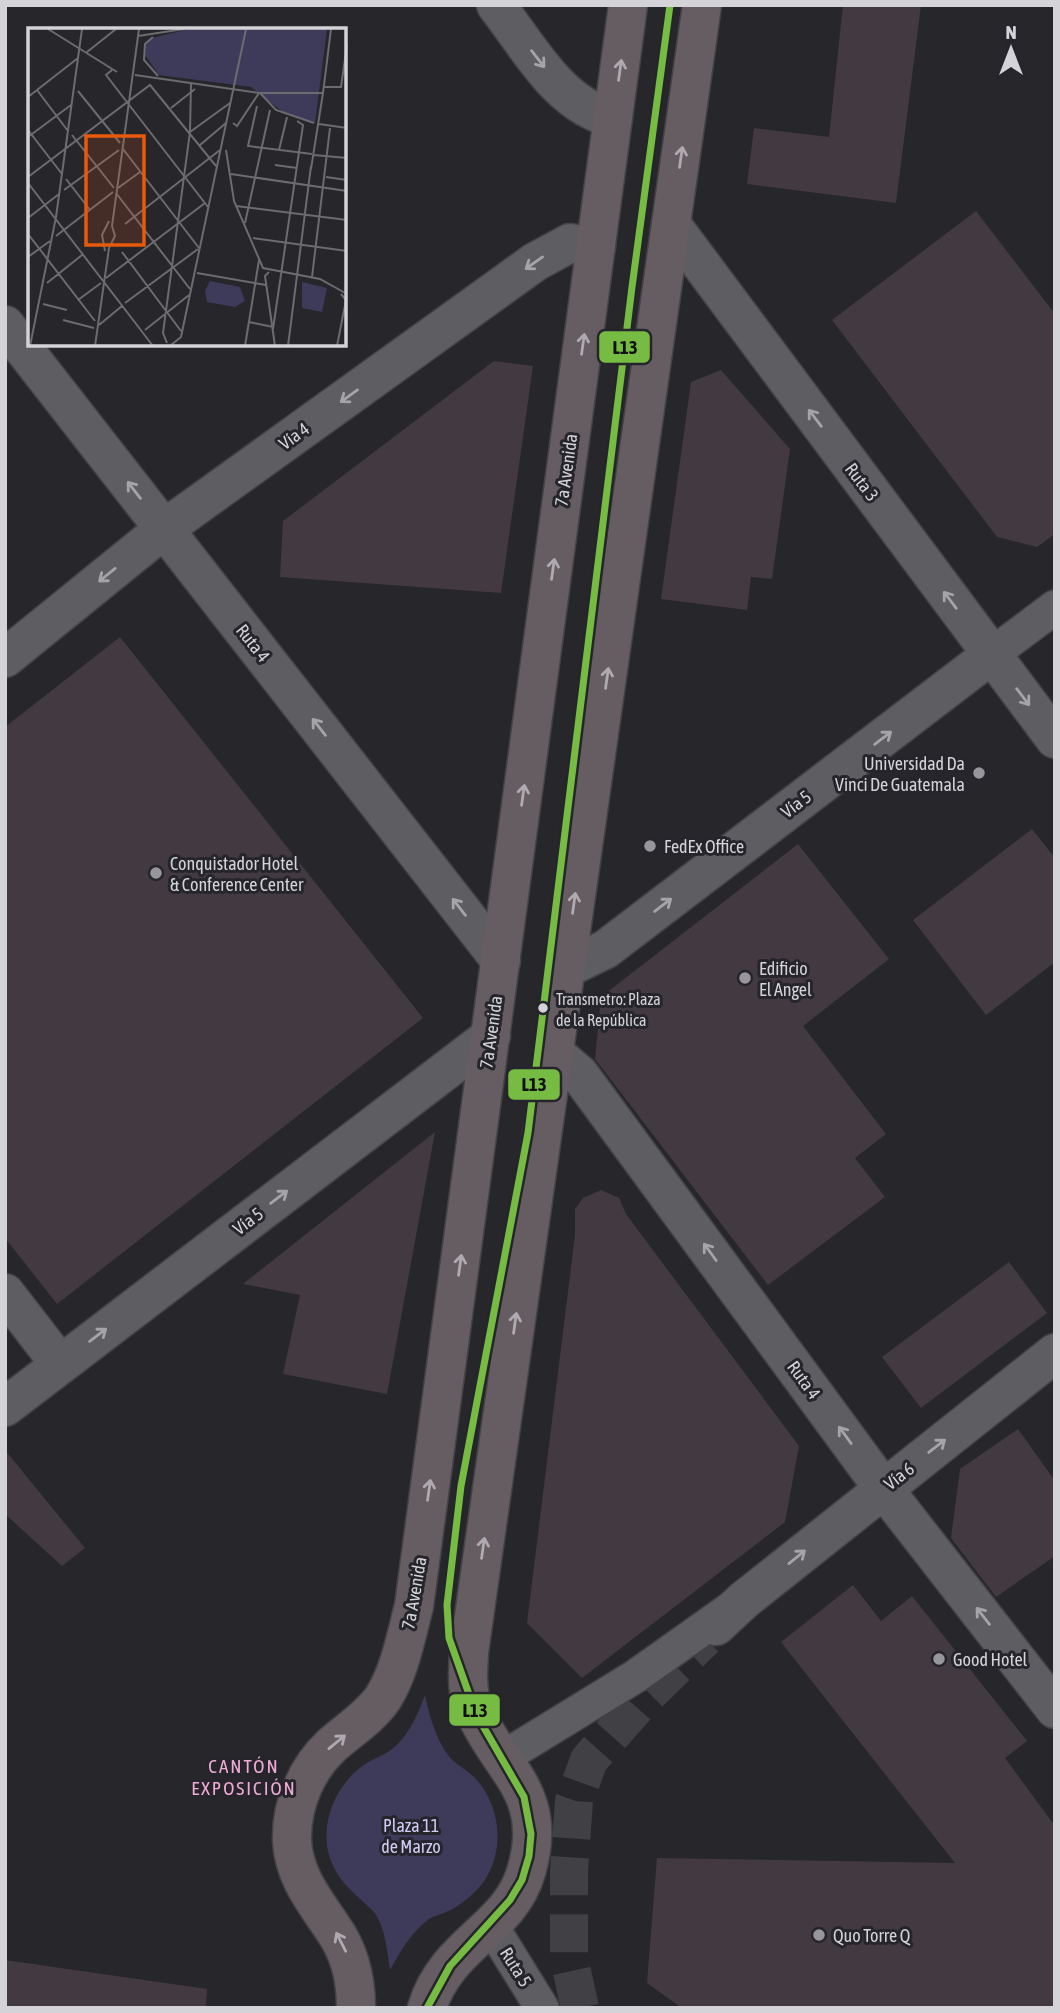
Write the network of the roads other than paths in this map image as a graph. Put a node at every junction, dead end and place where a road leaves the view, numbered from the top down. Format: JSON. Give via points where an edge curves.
{"nodes":[{"id":1,"x":496,"y":5,"type":"edge"},
{"id":2,"x":628,"y":5,"type":"edge"},
{"id":3,"x":702,"y":5,"type":"edge"},
{"id":4,"x":613,"y":118,"type":"junction"},
{"id":5,"x":671,"y":224,"type":"junction"},
{"id":6,"x":596,"y":247,"type":"junction"},
{"id":7,"x":5,"y":325,"type":"edge"},
{"id":8,"x":164,"y":529,"type":"junction"},
{"id":9,"x":1055,"y":607,"type":"edge"},
{"id":10,"x":991,"y":655,"type":"junction"},
{"id":11,"x":5,"y":658,"type":"edge"},
{"id":12,"x":1055,"y":739,"type":"edge"},
{"id":13,"x":500,"y":961,"type":"junction"},
{"id":14,"x":565,"y":969,"type":"junction"},
{"id":15,"x":491,"y":1036,"type":"junction"},
{"id":16,"x":553,"y":1052,"type":"junction"},
{"id":17,"x":5,"y":1293,"type":"edge"},
{"id":18,"x":1055,"y":1353,"type":"edge"},
{"id":19,"x":60,"y":1364,"type":"junction"},
{"id":20,"x":5,"y":1407,"type":"edge"},
{"id":21,"x":884,"y":1488,"type":"junction"},
{"id":22,"x":744,"y":1600,"type":"junction"},
{"id":23,"x":716,"y":1626,"type":"tunnel mouth"},
{"id":24,"x":1055,"y":1709,"type":"edge"},
{"id":25,"x":504,"y":1757,"type":"junction"},
{"id":26,"x":488,"y":1927,"type":"junction"},
{"id":27,"x":356,"y":2008,"type":"edge"},
{"id":28,"x":427,"y":2008,"type":"edge"},
{"id":29,"x":542,"y":2008,"type":"edge"}],
"edges":[{"from":1,"to":4,"type":"street","one_way":true,"via":[[561,89],[577,104]]},
{"from":4,"to":2,"type":"main road","name":"7a Avenida","one_way":true},
{"from":5,"to":3,"type":"main road","one_way":true},
{"from":4,"to":6,"type":"main road","name":"7a Avenida"},
{"from":10,"to":5,"type":"street","name":"Ruta 3","one_way":true},
{"from":14,"to":5,"type":"main road","one_way":true},
{"from":6,"to":8,"type":"street","name":"Vía 4","one_way":true,"via":[[570,243],[535,262]]},
{"from":13,"to":6,"type":"main road","name":"7a Avenida","one_way":true},
{"from":8,"to":7,"type":"street","name":"Ruta 4","one_way":true},
{"from":8,"to":11,"type":"street","name":"Vía 4","one_way":true},
{"from":13,"to":8,"type":"street","name":"Ruta 4","one_way":true},
{"from":9,"to":10,"type":"street","name":"Vía 5"},
{"from":10,"to":12,"type":"street","name":"Ruta 3","one_way":true},
{"from":14,"to":10,"type":"street","name":"Vía 5","one_way":true,"via":[[606,949]]},
{"from":13,"to":15,"type":"main road","name":"7a Avenida"},
{"from":14,"to":16,"type":"main road"},
{"from":19,"to":15,"type":"street","name":"Vía 5","one_way":true},
{"from":27,"to":15,"type":"main road","name":"7a Avenida","one_way":true,"via":[[356,1979],[350,1962],[333,1927],[305,1888],[296,1864],[293,1822],[307,1777],[320,1757],[383,1698],[414,1606]]},
{"from":21,"to":16,"type":"street","name":"Ruta 4","one_way":true,"via":[[579,1074]]},
{"from":25,"to":16,"type":"main road","one_way":true,"via":[[475,1711],[468,1686],[469,1652]]},
{"from":17,"to":19,"type":"street"},
{"from":21,"to":18,"type":"street","name":"Vía 6","one_way":true},
{"from":19,"to":20,"type":"street","name":"Vía 5"},
{"from":22,"to":21,"type":"street","name":"Vía 6","one_way":true},
{"from":24,"to":21,"type":"street","name":"Ruta 4","one_way":true},
{"from":22,"to":23,"type":"street","name":"Vía 6"},
{"from":22,"to":25,"type":"street","name":"Vía 6","via":[[636,1676]]},
{"from":25,"to":26,"type":"main road","via":[[522,1786],[531,1848],[519,1889]]},
{"from":26,"to":28,"type":"main road","via":[[445,1970]]},
{"from":26,"to":29,"type":"street","name":"Ruta 5"}]}
